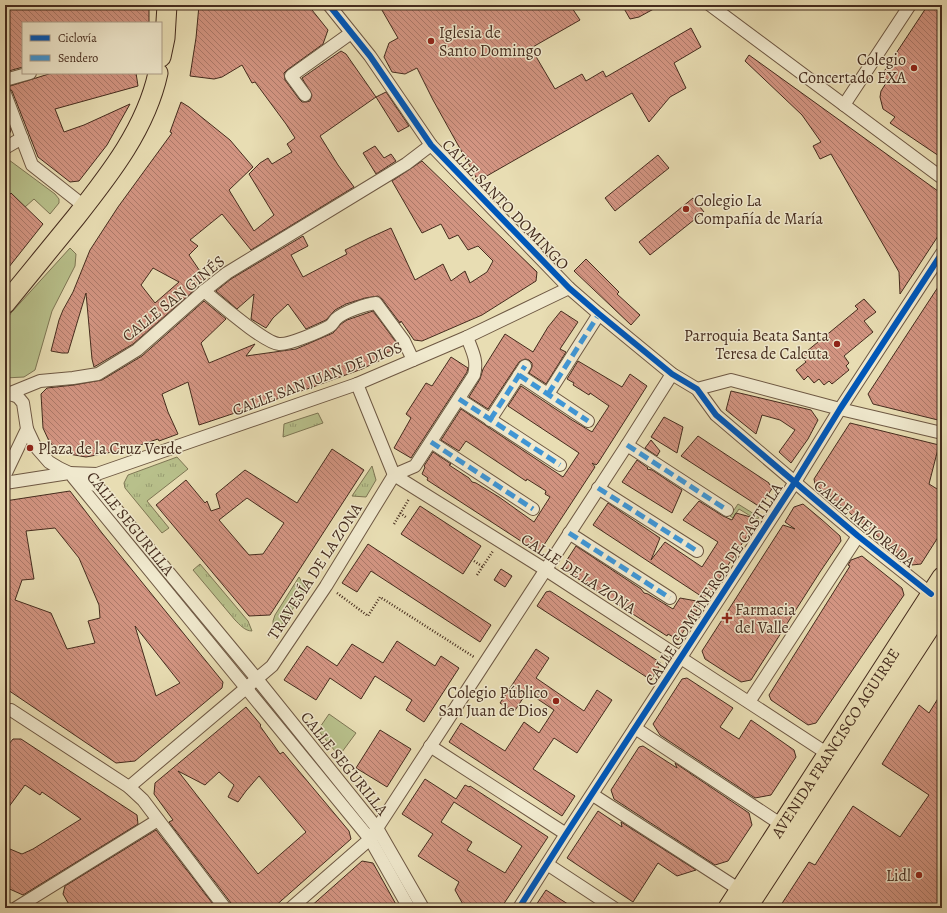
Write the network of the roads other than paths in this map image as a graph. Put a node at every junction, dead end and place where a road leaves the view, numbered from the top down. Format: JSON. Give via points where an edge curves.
{"nodes":[{"id":1,"x":167,"y":5,"type":"edge"},
{"id":2,"x":329,"y":5,"type":"edge"},
{"id":3,"x":910,"y":5,"type":"edge"},
{"id":4,"x":717,"y":7,"type":"edge"},
{"id":5,"x":351,"y":33,"type":"junction"},
{"id":6,"x":163,"y":38,"type":"edge"},
{"id":7,"x":162,"y":48,"type":"edge"},
{"id":8,"x":26,"y":74,"type":"edge"},
{"id":9,"x":158,"y":74,"type":"edge"},
{"id":10,"x":5,"y":80,"type":"edge"},
{"id":11,"x":5,"y":94,"type":"edge"},
{"id":12,"x":305,"y":96,"type":"dead end"},
{"id":13,"x":844,"y":105,"type":"junction"},
{"id":14,"x":22,"y":138,"type":"junction"},
{"id":15,"x":431,"y":145,"type":"junction"},
{"id":16,"x":5,"y":148,"type":"edge"},
{"id":17,"x":942,"y":178,"type":"edge"},
{"id":18,"x":84,"y":206,"type":"junction"},
{"id":19,"x":942,"y":253,"type":"edge"},
{"id":20,"x":569,"y":288,"type":"junction"},
{"id":21,"x":204,"y":291,"type":"junction"},
{"id":22,"x":5,"y":304,"type":"edge"},
{"id":23,"x":599,"y":314,"type":"junction"},
{"id":24,"x":467,"y":337,"type":"junction"},
{"id":25,"x":413,"y":360,"type":"junction"},
{"id":26,"x":672,"y":374,"type":"junction"},
{"id":27,"x":357,"y":384,"type":"junction"},
{"id":28,"x":697,"y":389,"type":"junction"},
{"id":29,"x":7,"y":394,"type":"edge"},
{"id":30,"x":548,"y":394,"type":"junction"},
{"id":31,"x":459,"y":399,"type":"junction"},
{"id":32,"x":840,"y":409,"type":"junction"},
{"id":33,"x":490,"y":420,"type":"junction"},
{"id":34,"x":588,"y":421,"type":"dead end"},
{"id":35,"x":27,"y":429,"type":"junction"},
{"id":36,"x":942,"y":433,"type":"edge"},
{"id":37,"x":431,"y":442,"type":"junction"},
{"id":38,"x":627,"y":445,"type":"junction"},
{"id":39,"x":560,"y":465,"type":"dead end"},
{"id":40,"x":69,"y":473,"type":"junction"},
{"id":41,"x":5,"y":475,"type":"edge"},
{"id":42,"x":394,"y":475,"type":"junction"},
{"id":43,"x":795,"y":482,"type":"junction"},
{"id":44,"x":5,"y":483,"type":"edge"},
{"id":45,"x":598,"y":488,"type":"junction"},
{"id":46,"x":533,"y":509,"type":"dead end"},
{"id":47,"x":727,"y":510,"type":"dead end"},
{"id":48,"x":569,"y":532,"type":"junction"},
{"id":49,"x":858,"y":536,"type":"junction"},
{"id":50,"x":697,"y":551,"type":"dead end"},
{"id":51,"x":546,"y":570,"type":"junction"},
{"id":52,"x":942,"y":576,"type":"edge"},
{"id":53,"x":931,"y":594,"type":"junction"},
{"id":54,"x":670,"y":598,"type":"dead end"},
{"id":55,"x":942,"y":610,"type":"edge"},
{"id":56,"x":681,"y":658,"type":"junction"},
{"id":57,"x":256,"y":679,"type":"junction"},
{"id":58,"x":246,"y":688,"type":"junction"},
{"id":59,"x":749,"y":702,"type":"junction"},
{"id":60,"x":7,"y":711,"type":"edge"},
{"id":61,"x":635,"y":728,"type":"junction"},
{"id":62,"x":430,"y":746,"type":"junction"},
{"id":63,"x":828,"y":754,"type":"junction"},
{"id":64,"x":129,"y":787,"type":"junction"},
{"id":65,"x":593,"y":795,"type":"junction"},
{"id":66,"x":158,"y":820,"type":"junction"},
{"id":67,"x":782,"y":825,"type":"junction"},
{"id":68,"x":377,"y":828,"type":"junction"},
{"id":69,"x":566,"y":834,"type":"junction"},
{"id":70,"x":370,"y":839,"type":"junction"},
{"id":71,"x":547,"y":864,"type":"junction"},
{"id":72,"x":740,"y":890,"type":"junction"},
{"id":73,"x":5,"y":907,"type":"edge"},
{"id":74,"x":9,"y":908,"type":"edge"},
{"id":75,"x":16,"y":908,"type":"edge"},
{"id":76,"x":225,"y":908,"type":"edge"},
{"id":77,"x":291,"y":908,"type":"edge"},
{"id":78,"x":409,"y":908,"type":"edge"},
{"id":79,"x":423,"y":908,"type":"edge"},
{"id":80,"x":519,"y":908,"type":"edge"},
{"id":81,"x":614,"y":908,"type":"edge"},
{"id":82,"x":728,"y":908,"type":"edge"},
{"id":83,"x":747,"y":908,"type":"edge"}],
"edges":[{"from":1,"to":6,"type":"main road"},
{"from":2,"to":5,"type":"street","name":"CALLE SANTO DOMINGO"},
{"from":3,"to":13,"type":"street"},
{"from":4,"to":13,"type":"street"},
{"from":5,"to":12,"type":"street","via":[[291,76]]},
{"from":5,"to":15,"type":"street","name":"CALLE SANTO DOMINGO","via":[[370,56]]},
{"from":6,"to":7,"type":"main road"},
{"from":8,"to":10,"type":"street"},
{"from":9,"to":18,"type":"main road","via":[[146,110],[121,157]]},
{"from":11,"to":14,"type":"street"},
{"from":13,"to":17,"type":"street"},
{"from":14,"to":16,"type":"street"},
{"from":14,"to":18,"type":"street","via":[[32,165]]},
{"from":15,"to":20,"type":"street","name":"CALLE SANTO DOMINGO"},
{"from":15,"to":21,"type":"street","name":"CALLE SAN GINÉS","via":[[406,164],[227,273]]},
{"from":18,"to":22,"type":"main road"},
{"from":19,"to":32,"type":"street","name":"CALLE COMUNEROS DE CASTILLA"},
{"from":20,"to":23,"type":"street","name":"CALLE SANTO DOMINGO"},
{"from":20,"to":24,"type":"street","name":"CALLE SAN JUAN DE DIOS"},
{"from":21,"to":25,"type":"street","via":[[250,328],[278,344],[294,342],[332,325],[336,318],[366,304],[376,303],[404,341]]},
{"from":21,"to":29,"type":"street","name":"CALLE SAN GINÉS","via":[[136,350],[98,374],[40,381]]},
{"from":23,"to":26,"type":"street","name":"CALLE SANTO DOMINGO"},
{"from":23,"to":30,"type":"street"},
{"from":24,"to":25,"type":"street","name":"CALLE SAN JUAN DE DIOS"},
{"from":24,"to":31,"type":"street","via":[[476,366],[474,375]]},
{"from":25,"to":27,"type":"street","name":"CALLE SAN JUAN DE DIOS"},
{"from":26,"to":28,"type":"street","name":"CALLE SANTO DOMINGO"},
{"from":26,"to":38,"type":"street"},
{"from":27,"to":40,"type":"street","name":"CALLE SAN JUAN DE DIOS","via":[[97,474]]},
{"from":27,"to":42,"type":"street"},
{"from":28,"to":32,"type":"street","via":[[731,380]]},
{"from":28,"to":43,"type":"street","name":"CALLE MEJORADA","via":[[716,415]]},
{"from":29,"to":35,"type":"street","via":[[18,397],[23,404]]},
{"from":30,"to":33,"type":"street","via":[[522,370]]},
{"from":30,"to":34,"type":"street"},
{"from":31,"to":33,"type":"street"},
{"from":31,"to":37,"type":"street"},
{"from":32,"to":36,"type":"street"},
{"from":32,"to":43,"type":"street","name":"CALLE COMUNEROS DE CASTILLA"},
{"from":33,"to":39,"type":"street"},
{"from":35,"to":40,"type":"street","via":[[41,454]]},
{"from":35,"to":41,"type":"street"},
{"from":37,"to":42,"type":"street","via":[[416,466]]},
{"from":37,"to":46,"type":"street"},
{"from":38,"to":45,"type":"street"},
{"from":38,"to":47,"type":"street","name":"CALLE COMUNEROS DE CASTILLA"},
{"from":40,"to":44,"type":"street"},
{"from":40,"to":57,"type":"street","name":"CALLE SEGURILLA","via":[[97,486]]},
{"from":40,"to":58,"type":"street","name":"CALLE SEGURILLA"},
{"from":42,"to":51,"type":"street","name":"CALLE DE LA ZONA"},
{"from":42,"to":57,"type":"street","name":"TRAVESÍA DE LA ZONA","via":[[326,586],[272,666]]},
{"from":43,"to":49,"type":"street","name":"CALLE MEJORADA"},
{"from":43,"to":56,"type":"street","name":"CALLE COMUNEROS DE CASTILLA"},
{"from":45,"to":48,"type":"street"},
{"from":45,"to":50,"type":"street","name":"CALLE COMUNEROS DE CASTILLA"},
{"from":48,"to":51,"type":"street"},
{"from":48,"to":54,"type":"street","name":"CALLE COMUNEROS DE CASTILLA"},
{"from":49,"to":53,"type":"street","name":"CALLE MEJORADA"},
{"from":49,"to":59,"type":"street"},
{"from":51,"to":56,"type":"street","name":"CALLE DE LA ZONA"},
{"from":51,"to":62,"type":"street"},
{"from":52,"to":53,"type":"main road","name":"AVENIDA FRANCISCO AGUIRRE"},
{"from":53,"to":63,"type":"main road","name":"AVENIDA FRANCISCO AGUIRRE"},
{"from":55,"to":83,"type":"main road","name":"AVENIDA FRANCISCO AGUIRRE"},
{"from":56,"to":59,"type":"street","name":"CALLE DE LA ZONA"},
{"from":56,"to":61,"type":"street","name":"CALLE COMUNEROS DE CASTILLA"},
{"from":57,"to":58,"type":"street","name":"TRAVESÍA DE LA ZONA"},
{"from":57,"to":68,"type":"street","name":"CALLE SEGURILLA"},
{"from":58,"to":64,"type":"street","name":"TRAVESÍA DE LA ZONA"},
{"from":58,"to":70,"type":"street","name":"CALLE SEGURILLA"},
{"from":59,"to":63,"type":"street","name":"CALLE DE LA ZONA"},
{"from":60,"to":64,"type":"street"},
{"from":61,"to":65,"type":"street","name":"CALLE COMUNEROS DE CASTILLA"},
{"from":61,"to":67,"type":"street"},
{"from":62,"to":68,"type":"street"},
{"from":62,"to":69,"type":"street"},
{"from":63,"to":67,"type":"main road","name":"AVENIDA FRANCISCO AGUIRRE"},
{"from":64,"to":66,"type":"street"},
{"from":65,"to":69,"type":"street","name":"CALLE COMUNEROS DE CASTILLA"},
{"from":65,"to":72,"type":"street"},
{"from":66,"to":75,"type":"street"},
{"from":66,"to":76,"type":"street"},
{"from":67,"to":72,"type":"main road","name":"AVENIDA FRANCISCO AGUIRRE"},
{"from":68,"to":70,"type":"street"},
{"from":68,"to":79,"type":"street","name":"CALLE SEGURILLA"},
{"from":69,"to":71,"type":"street","name":"CALLE COMUNEROS DE CASTILLA"},
{"from":70,"to":77,"type":"street"},
{"from":70,"to":78,"type":"street","name":"CALLE SEGURILLA"},
{"from":71,"to":80,"type":"street","name":"CALLE COMUNEROS DE CASTILLA"},
{"from":71,"to":81,"type":"street"},
{"from":72,"to":82,"type":"main road","name":"AVENIDA FRANCISCO AGUIRRE"},
{"from":73,"to":74,"type":"street"}]}
